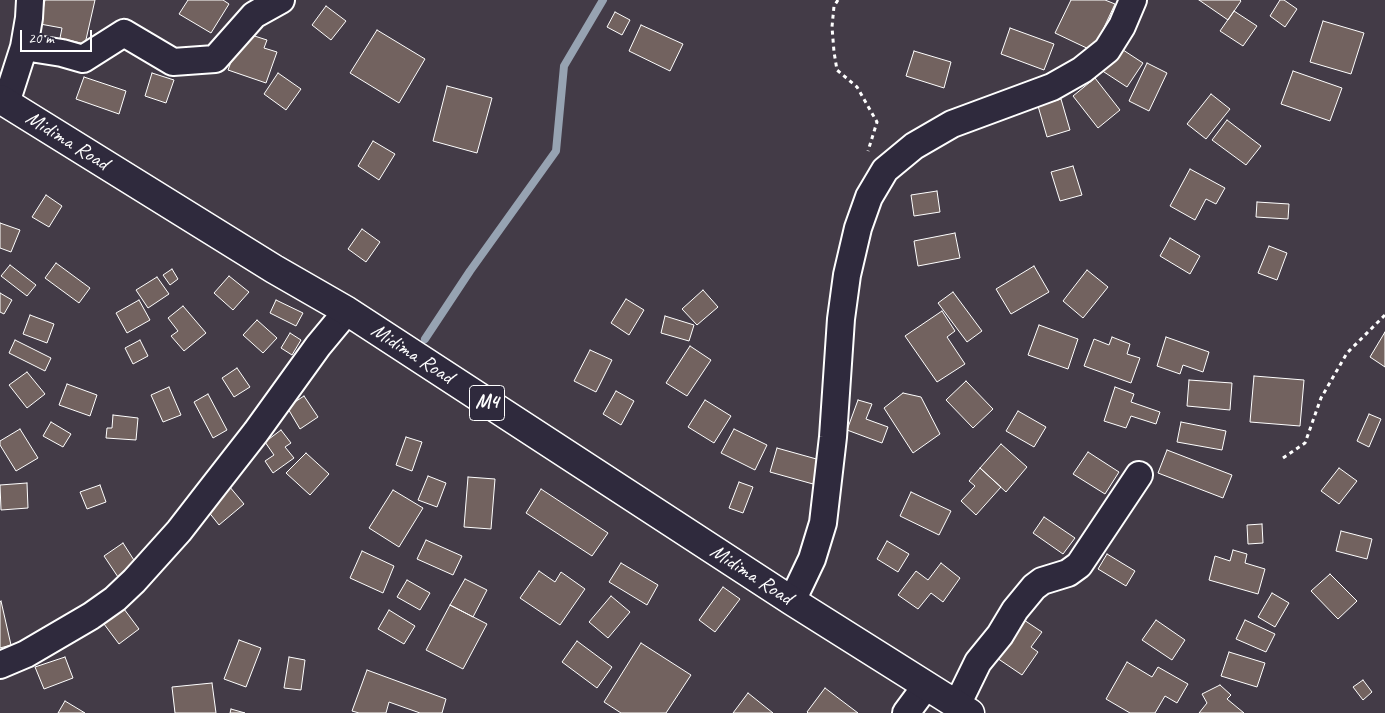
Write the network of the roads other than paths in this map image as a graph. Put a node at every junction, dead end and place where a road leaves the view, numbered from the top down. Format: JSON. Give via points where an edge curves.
{"nodes":[{"id":1,"x":30,"y":0,"type":"edge"},
{"id":2,"x":281,"y":0,"type":"edge"},
{"id":3,"x":1133,"y":0,"type":"edge"},
{"id":4,"x":24,"y":47,"type":"junction"},
{"id":5,"x":3,"y":101,"type":"edge"},
{"id":6,"x":347,"y":311,"type":"junction"},
{"id":7,"x":1139,"y":475,"type":"dead end"},
{"id":8,"x":792,"y":601,"type":"junction"},
{"id":9,"x":0,"y":664,"type":"edge"},
{"id":10,"x":926,"y":686,"type":"junction"},
{"id":11,"x":963,"y":709,"type":"edge"},
{"id":12,"x":906,"y":713,"type":"edge"}],
"edges":[{"from":1,"to":4,"type":"street"},
{"from":2,"to":4,"type":"street","via":[[254,15],[215,59],[172,62],[124,33],[83,59]]},
{"from":3,"to":8,"type":"street","via":[[1107,50],[1082,70],[1052,87],[952,124],[914,146],[885,170],[869,196],[858,228],[844,293],[823,523],[812,559]]},
{"from":4,"to":5,"type":"street"},
{"from":5,"to":6,"type":"main road","name":"Midima Road","number":"M4"},
{"from":6,"to":8,"type":"main road","name":"Midima Road","number":"M4"},
{"from":6,"to":9,"type":"street","via":[[205,498],[134,581],[91,616],[26,654]]},
{"from":7,"to":11,"type":"street","via":[[1078,565],[1068,573],[1042,581],[1015,610],[978,662]]},
{"from":8,"to":10,"type":"main road","name":"Midima Road","number":"M4"},
{"from":10,"to":11,"type":"main road","name":"Midima Road","number":"M4"},
{"from":10,"to":12,"type":"street"}]}
